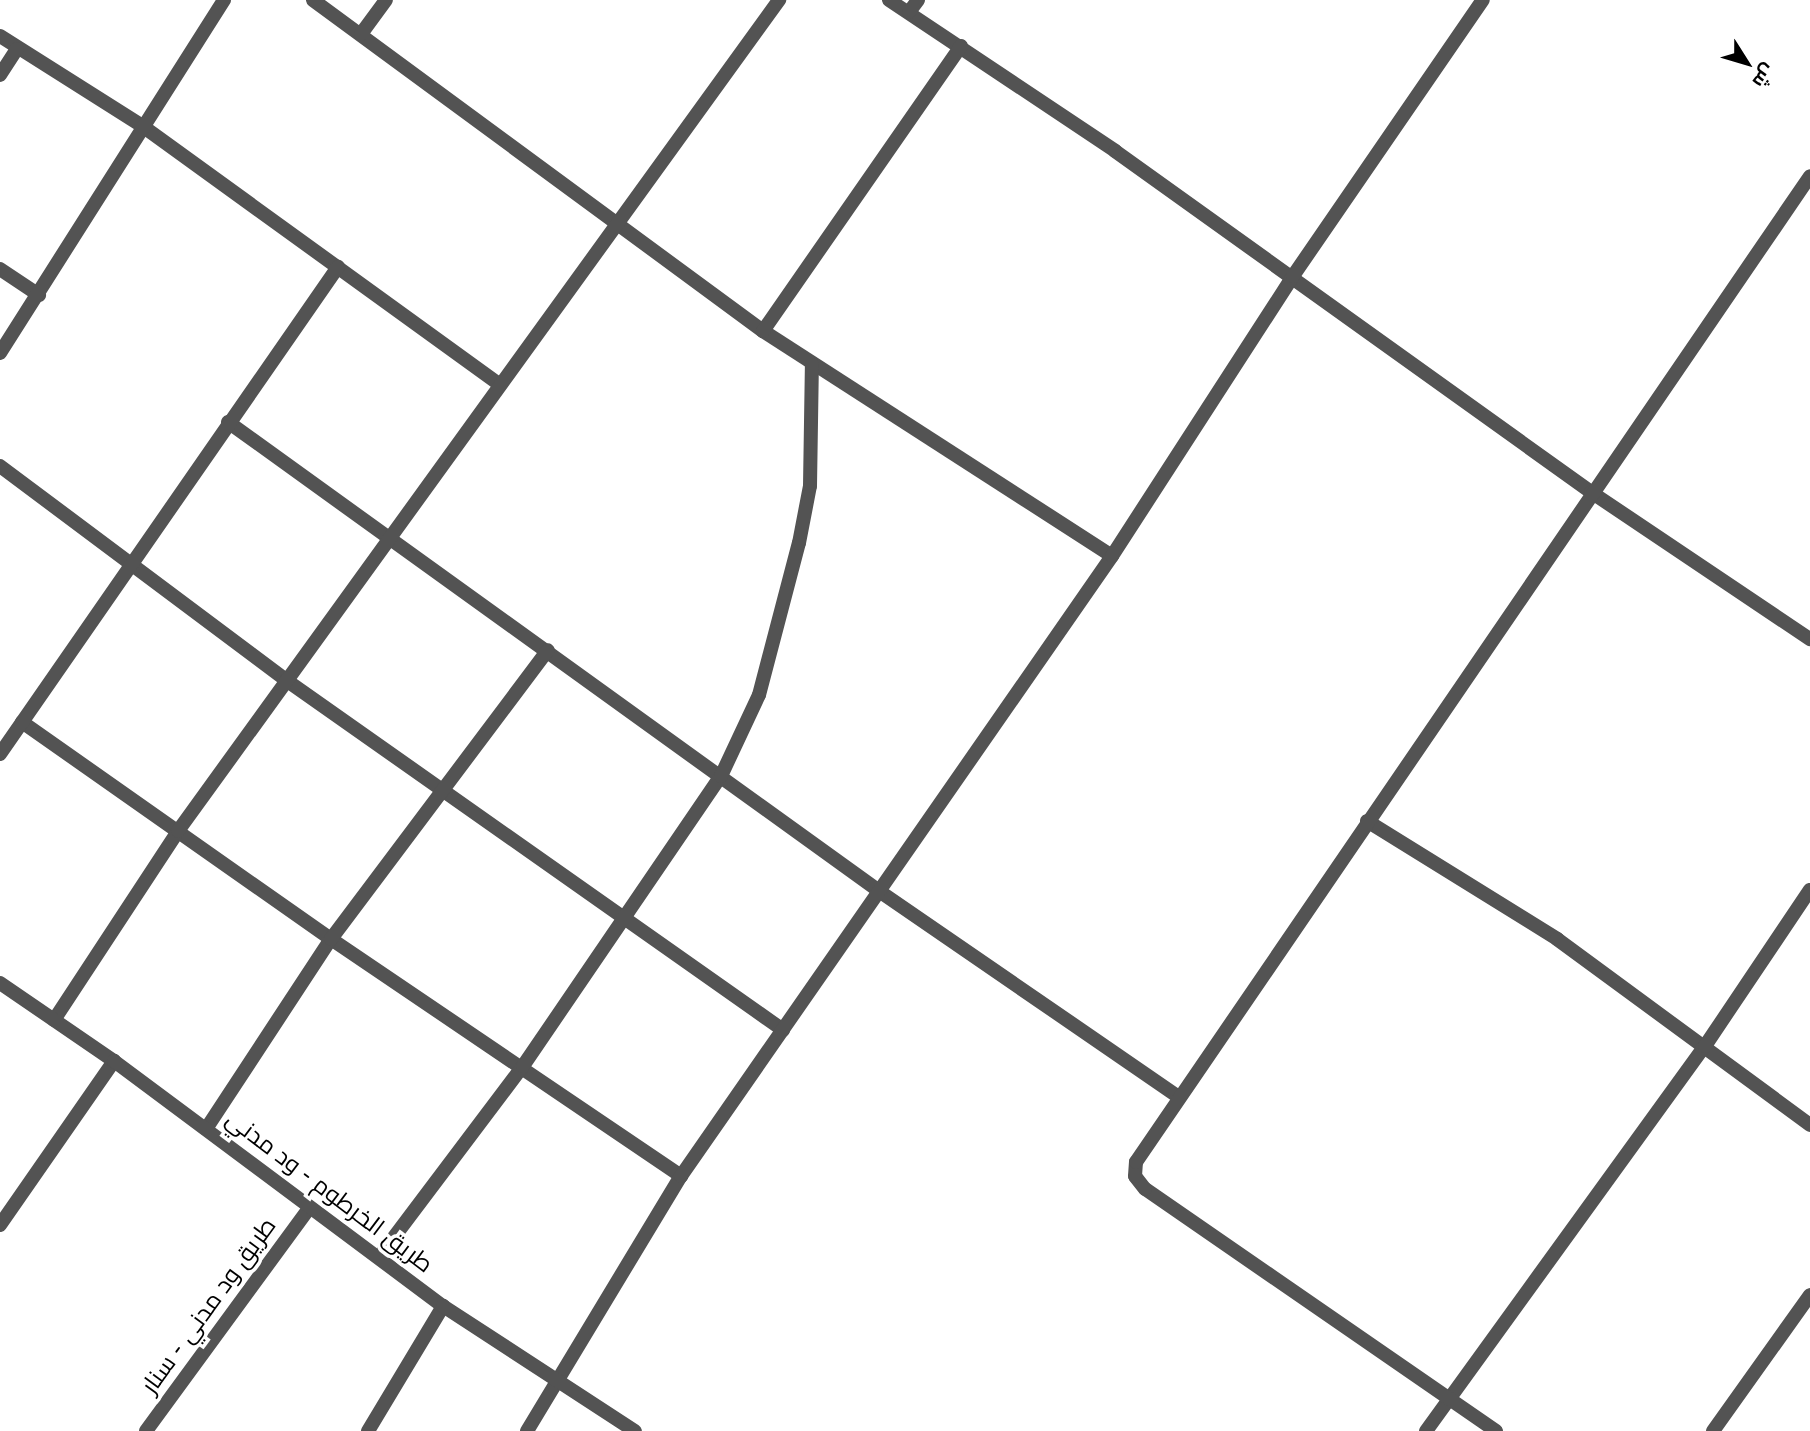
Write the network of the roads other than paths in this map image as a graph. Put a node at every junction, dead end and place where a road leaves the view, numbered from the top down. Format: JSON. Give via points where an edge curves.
{"nodes":[{"id":1,"x":224,"y":0,"type":"edge"},
{"id":2,"x":313,"y":0,"type":"edge"},
{"id":3,"x":386,"y":0,"type":"edge"},
{"id":4,"x":779,"y":0,"type":"edge"},
{"id":5,"x":889,"y":0,"type":"edge"},
{"id":6,"x":918,"y":0,"type":"edge"},
{"id":7,"x":1483,"y":0,"type":"edge"},
{"id":8,"x":909,"y":12,"type":"junction"},
{"id":9,"x":361,"y":34,"type":"junction"},
{"id":10,"x":0,"y":36,"type":"edge"},
{"id":11,"x":961,"y":46,"type":"junction"},
{"id":12,"x":17,"y":49,"type":"junction"},
{"id":13,"x":0,"y":75,"type":"edge"},
{"id":14,"x":141,"y":125,"type":"junction"},
{"id":15,"x":1810,"y":176,"type":"edge"},
{"id":16,"x":615,"y":224,"type":"junction"},
{"id":17,"x":338,"y":267,"type":"junction"},
{"id":18,"x":0,"y":269,"type":"edge"},
{"id":19,"x":1293,"y":276,"type":"junction"},
{"id":20,"x":39,"y":295,"type":"junction"},
{"id":21,"x":762,"y":331,"type":"junction"},
{"id":22,"x":0,"y":353,"type":"edge"},
{"id":23,"x":812,"y":365,"type":"junction"},
{"id":24,"x":499,"y":384,"type":"junction"},
{"id":25,"x":228,"y":422,"type":"junction"},
{"id":26,"x":0,"y":466,"type":"edge"},
{"id":27,"x":1591,"y":492,"type":"junction"},
{"id":28,"x":389,"y":534,"type":"junction"},
{"id":29,"x":1112,"y":556,"type":"junction"},
{"id":30,"x":129,"y":564,"type":"junction"},
{"id":31,"x":1810,"y":639,"type":"edge"},
{"id":32,"x":548,"y":650,"type":"junction"},
{"id":33,"x":286,"y":680,"type":"junction"},
{"id":34,"x":22,"y":722,"type":"junction"},
{"id":35,"x":0,"y":754,"type":"edge"},
{"id":36,"x":721,"y":776,"type":"junction"},
{"id":37,"x":442,"y":789,"type":"junction"},
{"id":38,"x":1367,"y":821,"type":"junction"},
{"id":39,"x":178,"y":831,"type":"junction"},
{"id":40,"x":1810,"y":890,"type":"edge"},
{"id":41,"x":879,"y":891,"type":"junction"},
{"id":42,"x":625,"y":915,"type":"junction"},
{"id":43,"x":331,"y":939,"type":"junction"},
{"id":44,"x":0,"y":983,"type":"edge"},
{"id":45,"x":54,"y":1020,"type":"junction"},
{"id":46,"x":783,"y":1030,"type":"junction"},
{"id":47,"x":1705,"y":1046,"type":"junction"},
{"id":48,"x":114,"y":1061,"type":"junction"},
{"id":49,"x":523,"y":1066,"type":"junction"},
{"id":50,"x":1178,"y":1097,"type":"junction"},
{"id":51,"x":1810,"y":1125,"type":"edge"},
{"id":52,"x":206,"y":1129,"type":"junction"},
{"id":53,"x":681,"y":1176,"type":"junction"},
{"id":54,"x":309,"y":1208,"type":"junction"},
{"id":55,"x":0,"y":1225,"type":"edge"},
{"id":56,"x":379,"y":1257,"type":"junction"},
{"id":57,"x":1810,"y":1295,"type":"edge"},
{"id":58,"x":443,"y":1306,"type":"junction"},
{"id":59,"x":559,"y":1381,"type":"junction"},
{"id":60,"x":1450,"y":1398,"type":"junction"},
{"id":61,"x":146,"y":1431,"type":"edge"},
{"id":62,"x":368,"y":1431,"type":"edge"},
{"id":63,"x":527,"y":1431,"type":"edge"},
{"id":64,"x":635,"y":1431,"type":"edge"},
{"id":65,"x":1426,"y":1431,"type":"edge"},
{"id":66,"x":1496,"y":1431,"type":"edge"},
{"id":67,"x":1713,"y":1431,"type":"edge"}],
"edges":[{"from":1,"to":14,"type":"street"},
{"from":2,"to":9,"type":"street"},
{"from":3,"to":9,"type":"street"},
{"from":4,"to":16,"type":"street"},
{"from":5,"to":8,"type":"street"},
{"from":6,"to":8,"type":"street"},
{"from":7,"to":19,"type":"street"},
{"from":8,"to":11,"type":"street"},
{"from":9,"to":16,"type":"street"},
{"from":10,"to":12,"type":"street"},
{"from":11,"to":19,"type":"street"},
{"from":11,"to":21,"type":"street"},
{"from":12,"to":13,"type":"street"},
{"from":12,"to":14,"type":"street"},
{"from":14,"to":17,"type":"street"},
{"from":14,"to":20,"type":"street"},
{"from":15,"to":27,"type":"street"},
{"from":16,"to":21,"type":"street"},
{"from":16,"to":24,"type":"street"},
{"from":17,"to":24,"type":"street"},
{"from":17,"to":25,"type":"street"},
{"from":18,"to":20,"type":"street"},
{"from":19,"to":27,"type":"street"},
{"from":19,"to":29,"type":"street"},
{"from":20,"to":22,"type":"street"},
{"from":21,"to":23,"type":"street"},
{"from":23,"to":29,"type":"street"},
{"from":23,"to":36,"type":"street","via":[[810,486],[799,542],[759,695]]},
{"from":24,"to":28,"type":"street"},
{"from":25,"to":28,"type":"street"},
{"from":25,"to":30,"type":"street"},
{"from":26,"to":30,"type":"street"},
{"from":27,"to":31,"type":"street"},
{"from":27,"to":38,"type":"street"},
{"from":28,"to":32,"type":"street"},
{"from":28,"to":33,"type":"street"},
{"from":29,"to":41,"type":"street"},
{"from":30,"to":33,"type":"street"},
{"from":30,"to":34,"type":"street"},
{"from":32,"to":36,"type":"street"},
{"from":32,"to":37,"type":"street"},
{"from":33,"to":37,"type":"street"},
{"from":33,"to":39,"type":"street"},
{"from":34,"to":35,"type":"street"},
{"from":34,"to":39,"type":"street"},
{"from":36,"to":41,"type":"street"},
{"from":36,"to":42,"type":"street"},
{"from":37,"to":42,"type":"street"},
{"from":37,"to":43,"type":"street"},
{"from":38,"to":47,"type":"street","via":[[1557,939]]},
{"from":38,"to":50,"type":"street"},
{"from":39,"to":43,"type":"street"},
{"from":39,"to":45,"type":"street"},
{"from":40,"to":47,"type":"street"},
{"from":41,"to":46,"type":"street"},
{"from":41,"to":50,"type":"street"},
{"from":42,"to":46,"type":"street"},
{"from":42,"to":49,"type":"street"},
{"from":43,"to":49,"type":"street"},
{"from":43,"to":52,"type":"street"},
{"from":44,"to":45,"type":"street","name":"طريق الخرطوم - ود مدني"},
{"from":45,"to":48,"type":"street","name":"طريق الخرطوم - ود مدني"},
{"from":46,"to":53,"type":"street"},
{"from":47,"to":51,"type":"street"},
{"from":47,"to":60,"type":"street"},
{"from":48,"to":52,"type":"street","name":"طريق الخرطوم - ود مدني"},
{"from":48,"to":55,"type":"street"},
{"from":49,"to":53,"type":"street"},
{"from":49,"to":56,"type":"street"},
{"from":50,"to":60,"type":"street","via":[[1136,1162],[1135,1176],[1145,1189]]},
{"from":52,"to":54,"type":"street","name":"طريق الخرطوم - ود مدني"},
{"from":53,"to":59,"type":"street"},
{"from":54,"to":56,"type":"street","name":"طريق الخرطوم - ود مدني"},
{"from":54,"to":61,"type":"street","name":"طريق ود مدني - سنار"},
{"from":56,"to":58,"type":"street","name":"طريق الخرطوم - ود مدني"},
{"from":57,"to":67,"type":"street"},
{"from":58,"to":59,"type":"street","name":"طريق الخرطوم - ود مدني"},
{"from":58,"to":62,"type":"street"},
{"from":59,"to":63,"type":"street"},
{"from":59,"to":64,"type":"street","name":"طريق الخرطوم - ود مدني"},
{"from":60,"to":65,"type":"street"},
{"from":60,"to":66,"type":"street"}]}
